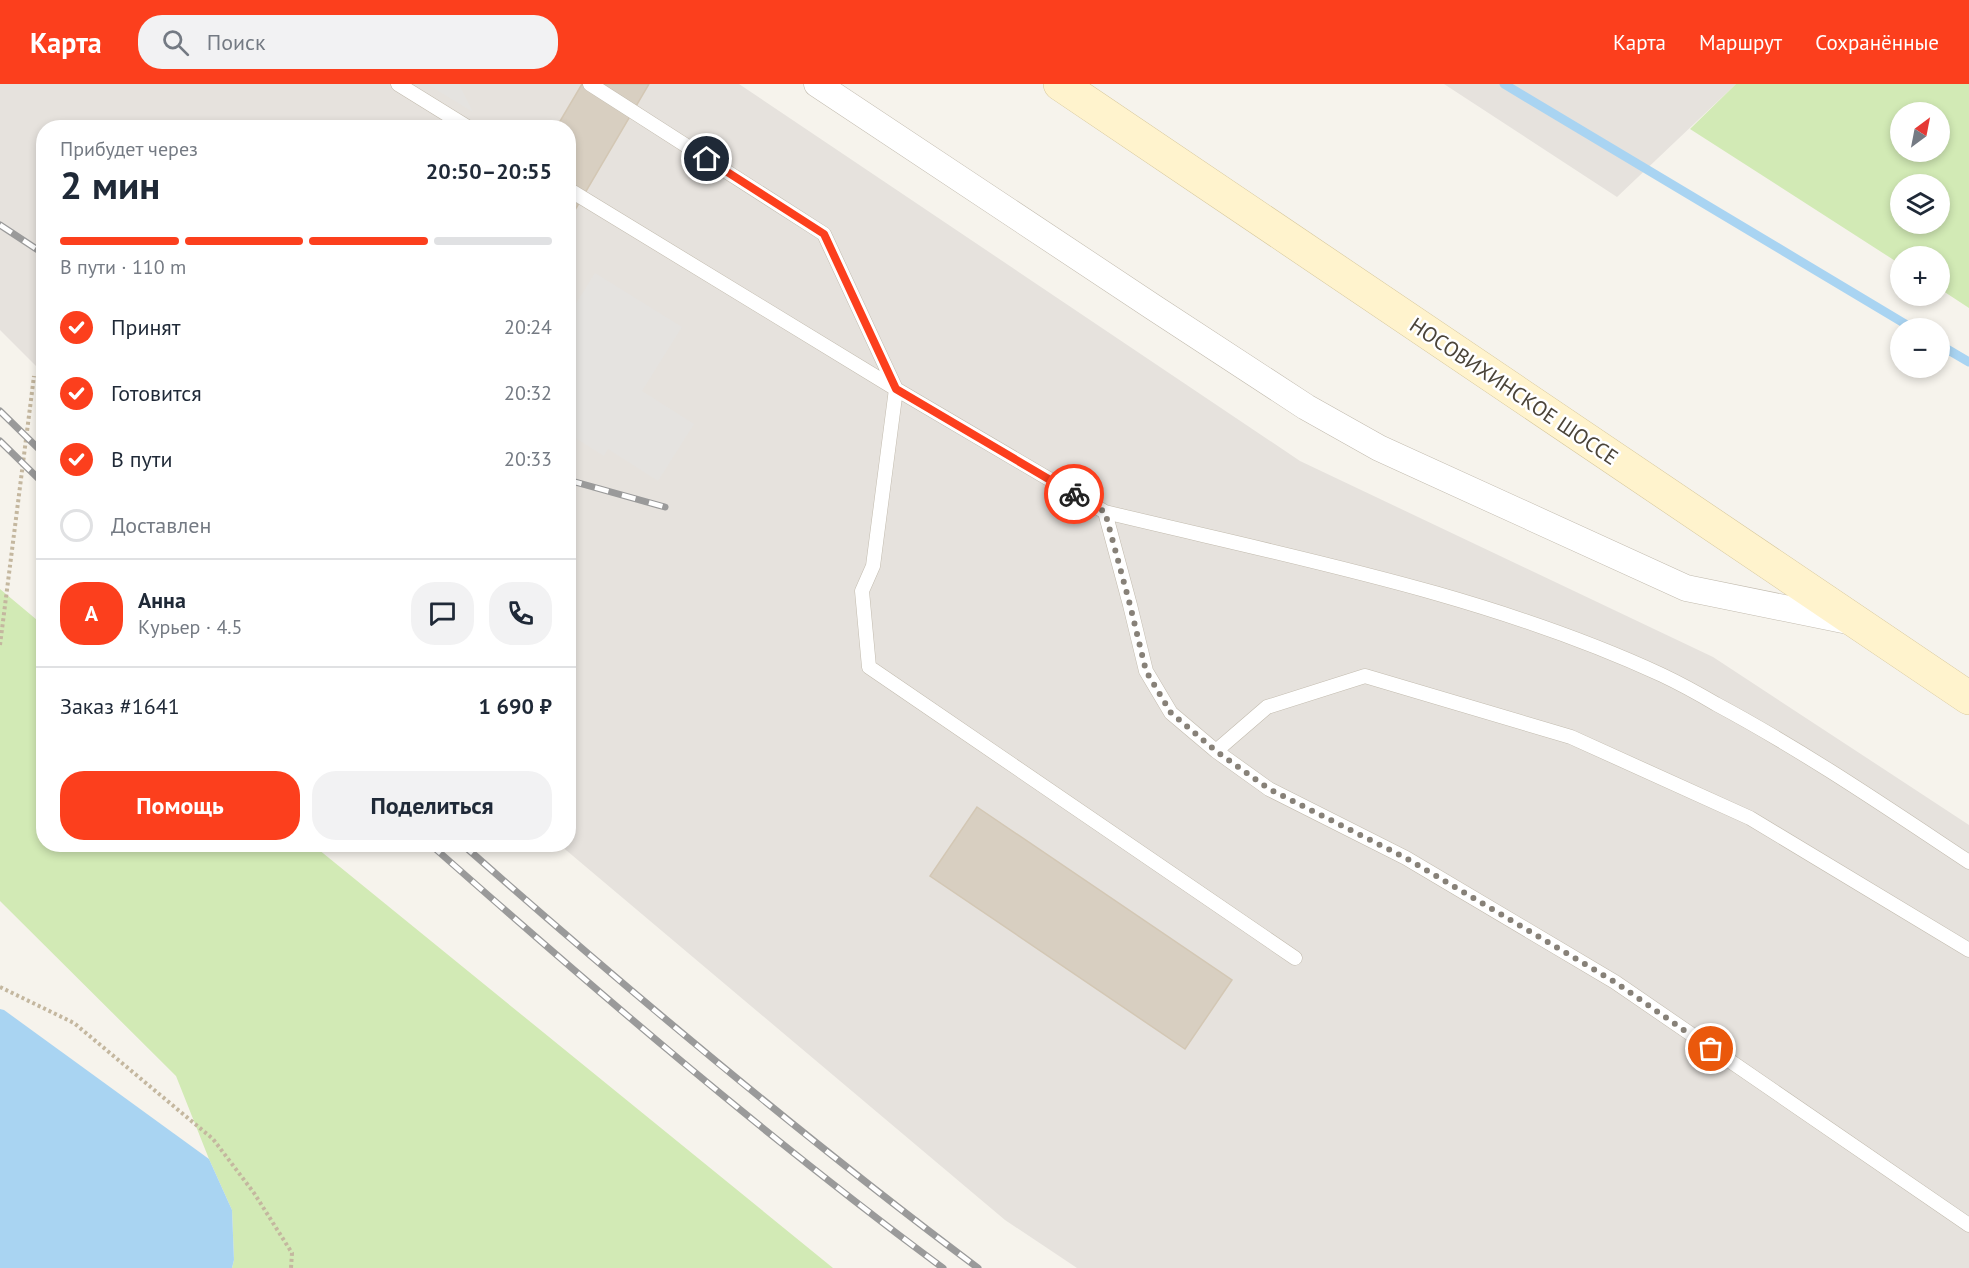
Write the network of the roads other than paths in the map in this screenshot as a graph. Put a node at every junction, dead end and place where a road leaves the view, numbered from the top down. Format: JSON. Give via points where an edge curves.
{"nodes":[{"id":1,"x":398,"y":84,"type":"edge"},
{"id":2,"x":590,"y":84,"type":"edge"},
{"id":3,"x":817,"y":84,"type":"edge"},
{"id":4,"x":1060,"y":84,"type":"edge"},
{"id":5,"x":456,"y":120,"type":"edge"},
{"id":6,"x":576,"y":194,"type":"edge"},
{"id":7,"x":896,"y":389,"type":"junction"},
{"id":8,"x":1105,"y":512,"type":"junction"},
{"id":9,"x":1856,"y":623,"type":"junction"},
{"id":10,"x":1969,"y":698,"type":"edge"},
{"id":11,"x":1216,"y":751,"type":"junction"},
{"id":12,"x":1969,"y":862,"type":"edge"},
{"id":13,"x":1969,"y":950,"type":"edge"},
{"id":14,"x":1295,"y":958,"type":"dead end"},
{"id":15,"x":1969,"y":1225,"type":"edge"}],
"edges":[{"from":1,"to":5,"type":"lane"},
{"from":2,"to":7,"type":"lane","via":[[824,234]]},
{"from":3,"to":9,"type":"street","via":[[1297,401],[1379,448],[1686,588]]},
{"from":4,"to":9,"type":"main road","name":"НОСОВИХИНСКОЕ ШОССЕ"},
{"from":6,"to":7,"type":"lane"},
{"from":7,"to":8,"type":"lane"},
{"from":7,"to":14,"type":"lane","via":[[873,566],[862,591],[869,667]]},
{"from":8,"to":11,"type":"lane","via":[[1146,671],[1171,713]]},
{"from":8,"to":12,"type":"lane","via":[[1396,582],[1555,630],[1663,675],[1758,726]]},
{"from":9,"to":10,"type":"main road","name":"НОСОВИХИНСКОЕ ШОССЕ"},
{"from":11,"to":13,"type":"lane","via":[[1267,707],[1365,676],[1571,737],[1603,751],[1750,818]]},
{"from":11,"to":15,"type":"lane","via":[[1269,789],[1406,858],[1615,982]]}]}
